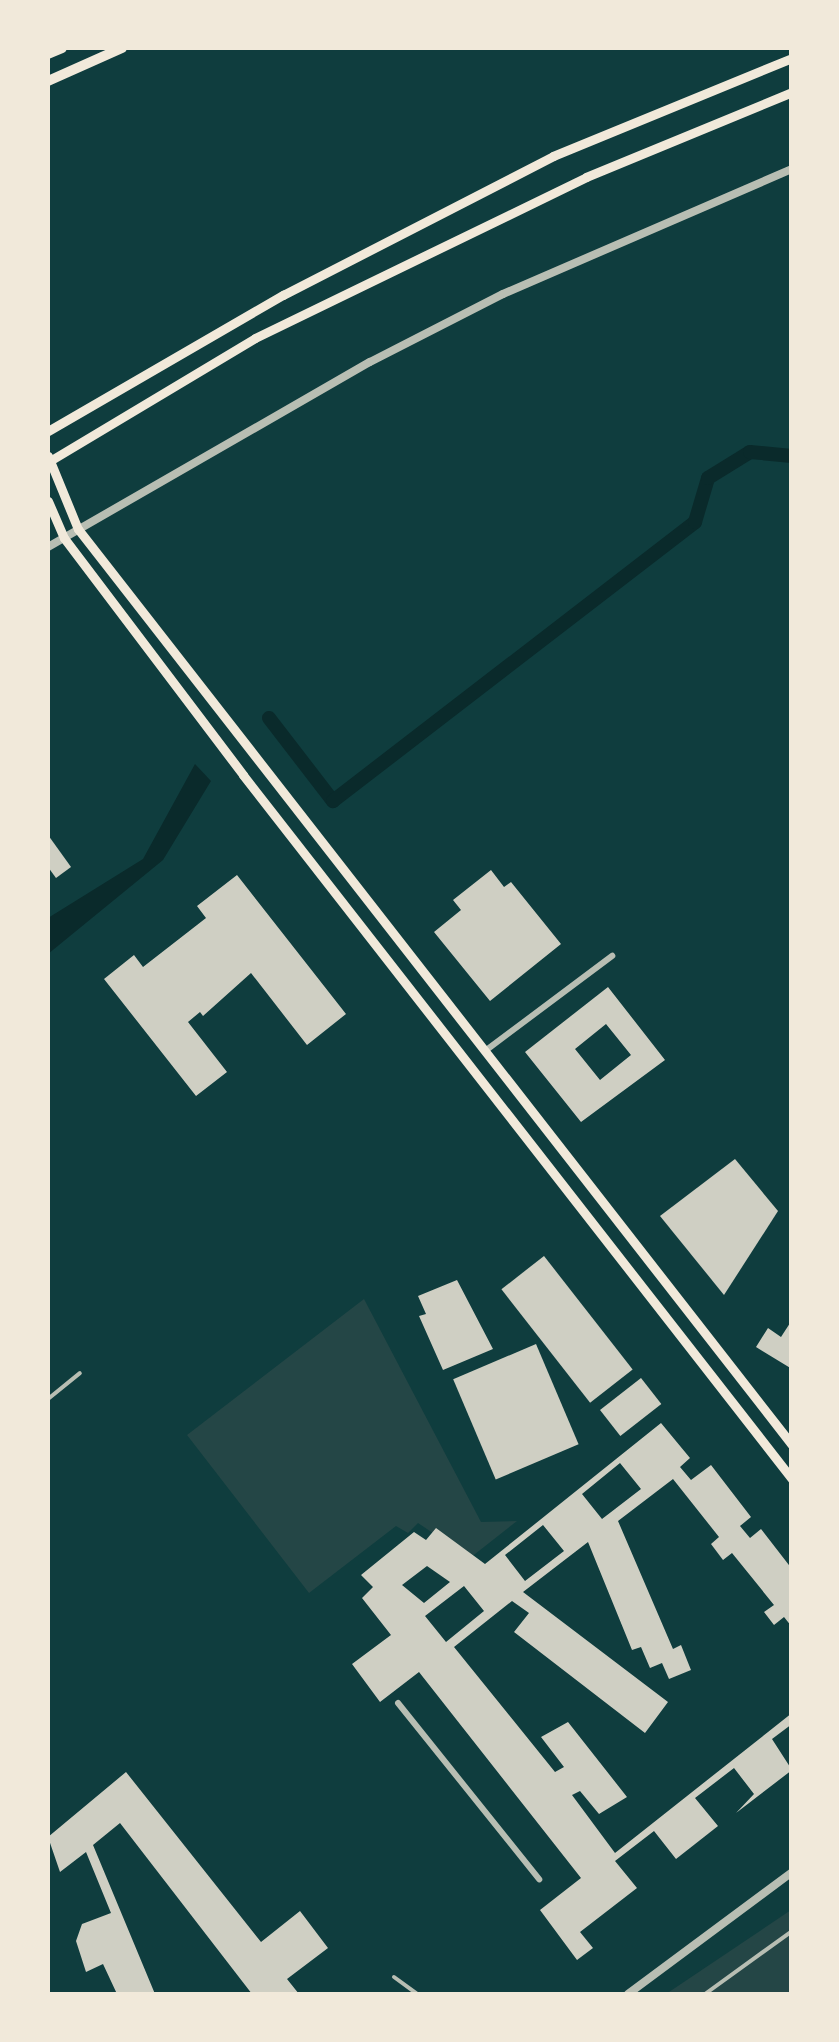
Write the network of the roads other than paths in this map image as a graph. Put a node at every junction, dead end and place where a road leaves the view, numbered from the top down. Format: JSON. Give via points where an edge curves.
{"nodes":[{"id":1,"x":62,"y":48,"type":"edge"},
{"id":2,"x":122,"y":48,"type":"edge"},
{"id":3,"x":48,"y":54,"type":"edge"},
{"id":4,"x":792,"y":58,"type":"edge"},
{"id":5,"x":48,"y":80,"type":"edge"},
{"id":6,"x":792,"y":92,"type":"edge"},
{"id":7,"x":792,"y":169,"type":"edge"},
{"id":8,"x":48,"y":431,"type":"edge"},
{"id":9,"x":48,"y":460,"type":"edge"},
{"id":10,"x":48,"y":501,"type":"edge"},
{"id":11,"x":78,"y":530,"type":"junction"},
{"id":12,"x":64,"y":538,"type":"junction"},
{"id":13,"x":48,"y":548,"type":"edge"},
{"id":14,"x":612,"y":956,"type":"dead end"},
{"id":15,"x":485,"y":1051,"type":"junction"},
{"id":16,"x":80,"y":1373,"type":"dead end"},
{"id":17,"x":48,"y":1399,"type":"edge"},
{"id":18,"x":792,"y":1445,"type":"edge"},
{"id":19,"x":792,"y":1479,"type":"edge"},
{"id":20,"x":398,"y":1703,"type":"dead end"},
{"id":21,"x":792,"y":1872,"type":"edge"},
{"id":22,"x":539,"y":1879,"type":"dead end"},
{"id":23,"x":792,"y":1930,"type":"edge"},
{"id":24,"x":394,"y":1978,"type":"dead end"},
{"id":25,"x":417,"y":1994,"type":"edge"},
{"id":26,"x":628,"y":1994,"type":"edge"},
{"id":27,"x":705,"y":1994,"type":"edge"}],
"edges":[{"from":1,"to":3,"type":"highway"},
{"from":2,"to":5,"type":"highway"},
{"from":4,"to":8,"type":"main road","via":[[553,156],[283,295]]},
{"from":6,"to":9,"type":"main road","via":[[586,176],[272,330]]},
{"from":7,"to":11,"type":"street","via":[[453,320],[217,445]]},
{"from":9,"to":11,"type":"main road"},
{"from":10,"to":12,"type":"main road"},
{"from":11,"to":12,"type":"street"},
{"from":11,"to":15,"type":"main road"},
{"from":12,"to":13,"type":"street"},
{"from":12,"to":19,"type":"main road"},
{"from":14,"to":15,"type":"street"},
{"from":15,"to":18,"type":"main road"},
{"from":16,"to":17,"type":"street"},
{"from":20,"to":22,"type":"street"},
{"from":21,"to":26,"type":"street"},
{"from":23,"to":27,"type":"street"},
{"from":24,"to":25,"type":"street"}]}
